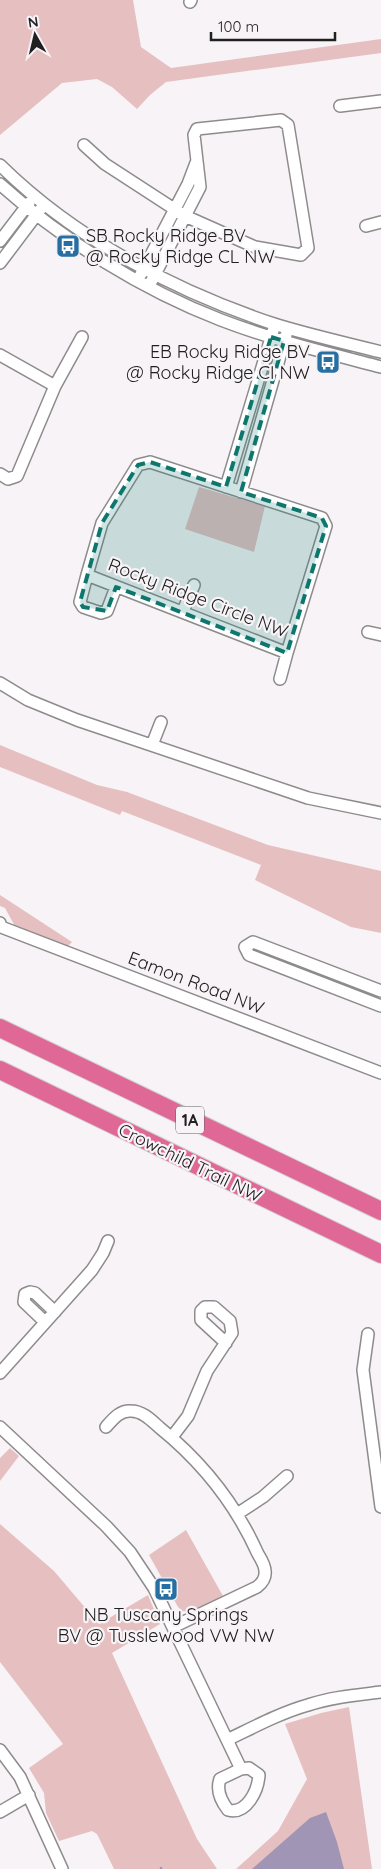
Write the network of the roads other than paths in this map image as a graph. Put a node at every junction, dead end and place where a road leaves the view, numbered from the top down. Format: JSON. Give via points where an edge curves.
{"nodes":[{"id":1,"x":381,"y":101,"type":"edge"},
{"id":2,"x":340,"y":106,"type":"dead end"},
{"id":3,"x":84,"y":145,"type":"dead end"},
{"id":4,"x":0,"y":165,"type":"edge"},
{"id":5,"x":0,"y":184,"type":"edge"},
{"id":6,"x":35,"y":195,"type":"junction"},
{"id":7,"x":44,"y":203,"type":"junction"},
{"id":8,"x":26,"y":207,"type":"junction"},
{"id":9,"x":180,"y":213,"type":"junction"},
{"id":10,"x":36,"y":215,"type":"junction"},
{"id":11,"x":381,"y":222,"type":"edge"},
{"id":12,"x":366,"y":226,"type":"dead end"},
{"id":13,"x":0,"y":242,"type":"edge"},
{"id":14,"x":0,"y":263,"type":"edge"},
{"id":15,"x":143,"y":269,"type":"junction"},
{"id":16,"x":154,"y":274,"type":"junction"},
{"id":17,"x":137,"y":281,"type":"junction"},
{"id":18,"x":148,"y":286,"type":"junction"},
{"id":19,"x":275,"y":324,"type":"junction"},
{"id":20,"x":288,"y":328,"type":"junction"},
{"id":21,"x":82,"y":337,"type":"dead end"},
{"id":22,"x":271,"y":337,"type":"junction"},
{"id":23,"x":284,"y":341,"type":"junction"},
{"id":24,"x":381,"y":352,"type":"edge"},
{"id":25,"x":0,"y":355,"type":"edge"},
{"id":26,"x":381,"y":366,"type":"edge"},
{"id":27,"x":55,"y":386,"type":"junction"},
{"id":28,"x":0,"y":474,"type":"edge"},
{"id":29,"x":226,"y":487,"type":"junction"},
{"id":30,"x":241,"y":492,"type":"junction"},
{"id":31,"x":87,"y":575,"type":"junction"},
{"id":32,"x":194,"y":585,"type":"dead end"},
{"id":33,"x":116,"y":587,"type":"junction"},
{"id":34,"x":183,"y":611,"type":"junction"},
{"id":35,"x":368,"y":632,"type":"dead end"},
{"id":36,"x":381,"y":636,"type":"edge"},
{"id":37,"x":288,"y":653,"type":"junction"},
{"id":38,"x":280,"y":679,"type":"dead end"},
{"id":39,"x":0,"y":684,"type":"edge"},
{"id":40,"x":162,"y":722,"type":"dead end"},
{"id":41,"x":152,"y":745,"type":"junction"},
{"id":42,"x":381,"y":813,"type":"edge"},
{"id":43,"x":0,"y":924,"type":"edge"},
{"id":44,"x":381,"y":991,"type":"edge"},
{"id":45,"x":381,"y":1006,"type":"edge"},
{"id":46,"x":0,"y":1028,"type":"edge"},
{"id":47,"x":0,"y":1070,"type":"edge"},
{"id":48,"x":381,"y":1073,"type":"edge"},
{"id":49,"x":381,"y":1211,"type":"edge"},
{"id":50,"x":108,"y":1242,"type":"dead end"},
{"id":51,"x":381,"y":1254,"type":"edge"},
{"id":52,"x":55,"y":1312,"type":"junction"},
{"id":53,"x":46,"y":1322,"type":"junction"},
{"id":54,"x":368,"y":1334,"type":"dead end"},
{"id":55,"x":226,"y":1343,"type":"dead end"},
{"id":56,"x":0,"y":1373,"type":"edge"},
{"id":57,"x":0,"y":1427,"type":"edge"},
{"id":58,"x":106,"y":1427,"type":"dead end"},
{"id":59,"x":172,"y":1437,"type":"junction"},
{"id":60,"x":379,"y":1472,"type":"edge"},
{"id":61,"x":287,"y":1476,"type":"dead end"},
{"id":62,"x":381,"y":1508,"type":"edge"},
{"id":63,"x":237,"y":1514,"type":"junction"},
{"id":64,"x":173,"y":1627,"type":"junction"},
{"id":65,"x":381,"y":1692,"type":"edge"},
{"id":66,"x":227,"y":1740,"type":"junction"},
{"id":67,"x":0,"y":1750,"type":"edge"},
{"id":68,"x":241,"y":1769,"type":"dead end"},
{"id":69,"x":29,"y":1795,"type":"junction"},
{"id":70,"x":0,"y":1812,"type":"edge"},
{"id":71,"x":62,"y":1869,"type":"edge"}],
"edges":[{"from":1,"to":2,"type":"street"},
{"from":3,"to":9,"type":"street","via":[[105,164]]},
{"from":4,"to":6,"type":"street"},
{"from":5,"to":8,"type":"street"},
{"from":6,"to":7,"type":"street"},
{"from":6,"to":8,"type":"street"},
{"from":7,"to":10,"type":"street"},
{"from":7,"to":15,"type":"street"},
{"from":8,"to":10,"type":"street"},
{"from":8,"to":13,"type":"street"},
{"from":9,"to":9,"type":"street","via":[[197,159],[194,135],[197,130],[281,120],[288,125],[308,248],[301,255],[256,247]]},
{"from":9,"to":15,"type":"street"},
{"from":9,"to":16,"type":"street"},
{"from":10,"to":14,"type":"street"},
{"from":10,"to":17,"type":"street"},
{"from":11,"to":12,"type":"street"},
{"from":15,"to":16,"type":"street"},
{"from":15,"to":17,"type":"street"},
{"from":16,"to":18,"type":"street"},
{"from":16,"to":19,"type":"street","via":[[211,301]]},
{"from":17,"to":18,"type":"street"},
{"from":18,"to":22,"type":"street","via":[[200,312]]},
{"from":19,"to":20,"type":"street"},
{"from":19,"to":22,"type":"street"},
{"from":20,"to":23,"type":"street"},
{"from":20,"to":24,"type":"street"},
{"from":21,"to":27,"type":"street"},
{"from":22,"to":23,"type":"street"},
{"from":22,"to":29,"type":"street"},
{"from":23,"to":26,"type":"street"},
{"from":23,"to":30,"type":"street"},
{"from":25,"to":27,"type":"street"},
{"from":27,"to":28,"type":"street","via":[[17,476],[8,479]]},
{"from":29,"to":30,"type":"street","name":"Rocky Ridge Circle NW"},
{"from":29,"to":31,"type":"street","name":"Rocky Ridge Circle NW","via":[[150,462],[138,465],[102,523]]},
{"from":30,"to":37,"type":"street","name":"Rocky Ridge Circle NW","via":[[322,518],[326,526]]},
{"from":31,"to":33,"type":"street","name":"Rocky Ridge Circle NW"},
{"from":31,"to":33,"type":"street","via":[[80,602],[82,607],[107,612]]},
{"from":32,"to":34,"type":"street"},
{"from":33,"to":34,"type":"street","name":"Rocky Ridge Circle NW"},
{"from":34,"to":37,"type":"street","name":"Rocky Ridge Circle NW"},
{"from":35,"to":36,"type":"street"},
{"from":37,"to":38,"type":"street"},
{"from":39,"to":41,"type":"street","via":[[69,717]]},
{"from":40,"to":41,"type":"street"},
{"from":41,"to":42,"type":"street","via":[[308,798]]},
{"from":43,"to":48,"type":"street","name":"Eamon Road NW"},
{"from":44,"to":45,"type":"street","via":[[253,942],[245,947],[249,955]]},
{"from":46,"to":49,"type":"highway","number":"1A"},
{"from":47,"to":51,"type":"highway","name":"Crowchild Trail NW","number":"1A"},
{"from":50,"to":52,"type":"street","via":[[98,1262]]},
{"from":52,"to":53,"type":"street"},
{"from":52,"to":53,"type":"street","via":[[35,1293],[25,1294],[24,1302]]},
{"from":53,"to":56,"type":"street"},
{"from":54,"to":60,"type":"street","via":[[363,1370]]},
{"from":55,"to":59,"type":"street","via":[[207,1371],[188,1416]]},
{"from":57,"to":64,"type":"street","via":[[130,1552],[154,1588]]},
{"from":58,"to":59,"type":"street","via":[[118,1415],[132,1411],[145,1416]]},
{"from":59,"to":63,"type":"street","via":[[210,1476]]},
{"from":60,"to":62,"type":"street"},
{"from":61,"to":63,"type":"street"},
{"from":63,"to":64,"type":"street","via":[[265,1568],[263,1581],[257,1587]]},
{"from":64,"to":66,"type":"street"},
{"from":65,"to":66,"type":"street","via":[[310,1704]]},
{"from":66,"to":68,"type":"street"},
{"from":67,"to":69,"type":"street","via":[[20,1776]]},
{"from":69,"to":70,"type":"street"},
{"from":69,"to":71,"type":"street"}]}
